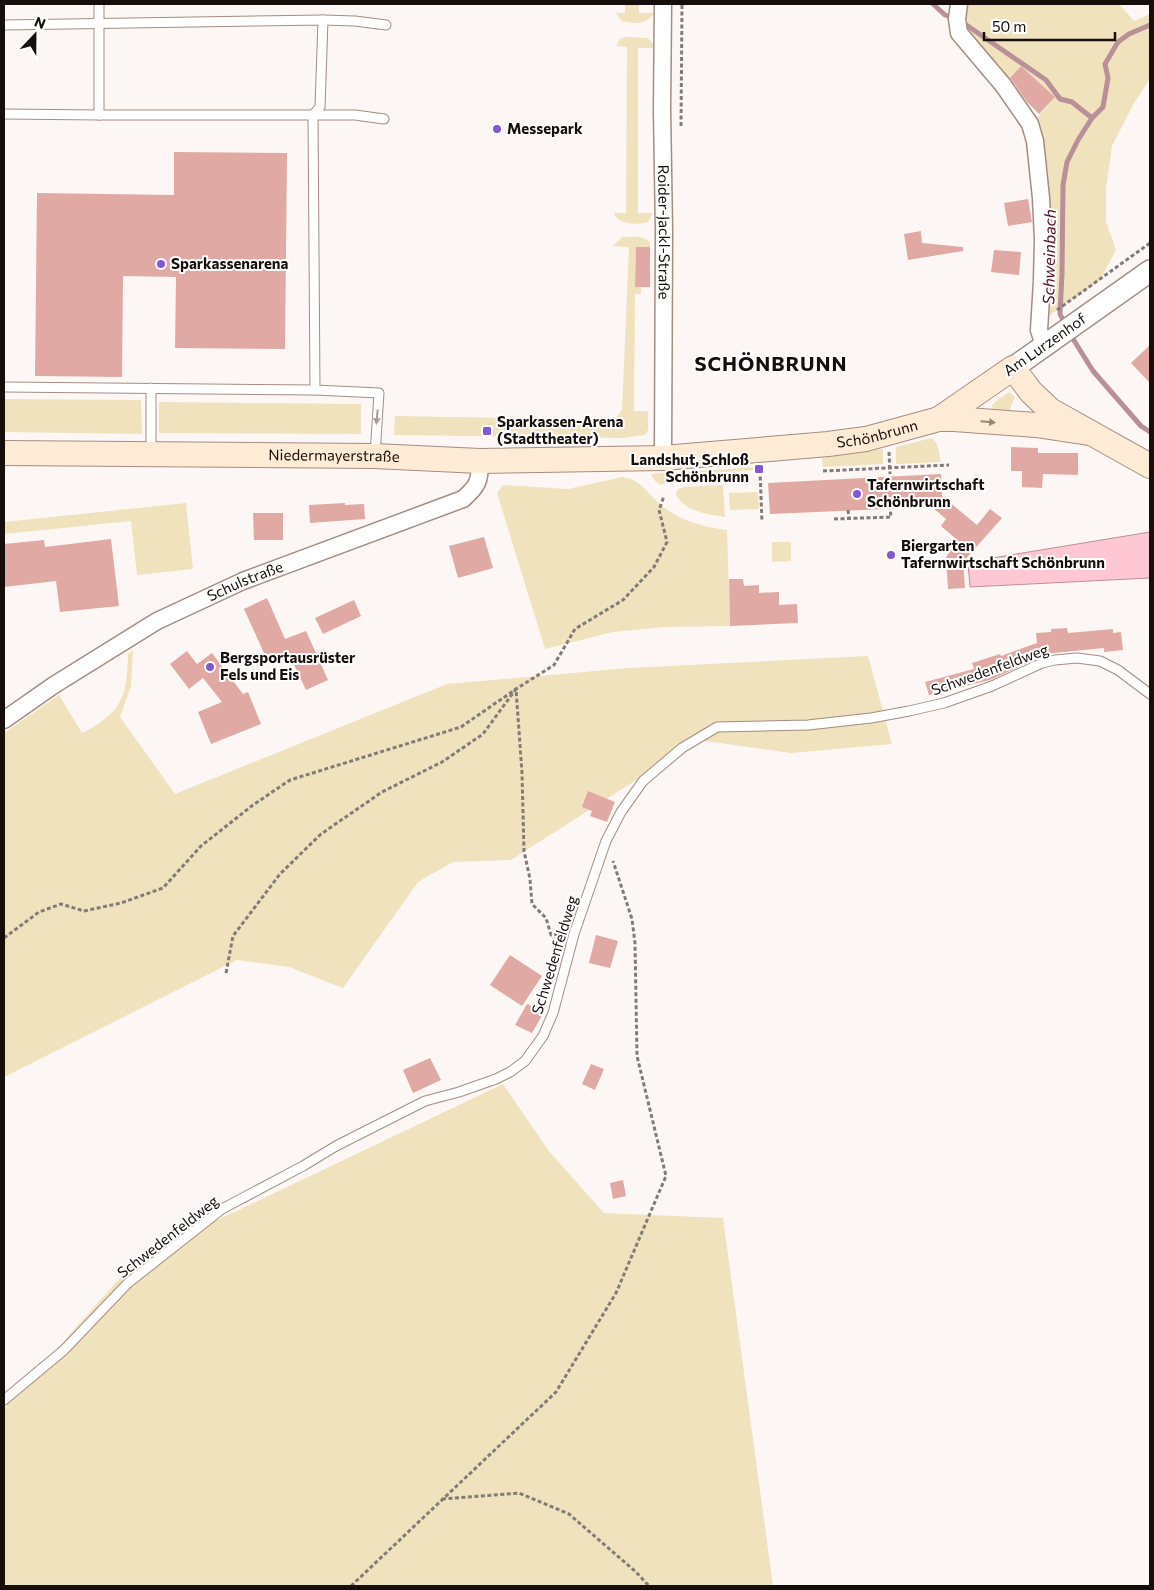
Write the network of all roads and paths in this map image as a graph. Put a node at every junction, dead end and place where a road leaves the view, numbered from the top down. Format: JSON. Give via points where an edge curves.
{"nodes":[{"id":1,"x":99,"y":4,"type":"edge"},
{"id":2,"x":663,"y":4,"type":"edge"},
{"id":3,"x":959,"y":4,"type":"edge"},
{"id":4,"x":323,"y":20,"type":"junction"},
{"id":5,"x":4,"y":25,"type":"edge"},
{"id":6,"x":98,"y":25,"type":"junction"},
{"id":7,"x":386,"y":25,"type":"dead end"},
{"id":8,"x":4,"y":114,"type":"edge"},
{"id":9,"x":99,"y":115,"type":"junction"},
{"id":10,"x":314,"y":115,"type":"junction"},
{"id":11,"x":384,"y":119,"type":"dead end"},
{"id":12,"x":1150,"y":243,"type":"edge"},
{"id":13,"x":1150,"y":270,"type":"edge"},
{"id":14,"x":1050,"y":314,"type":"dead end"},
{"id":15,"x":1051,"y":341,"type":"junction"},
{"id":16,"x":1013,"y":368,"type":"junction"},
{"id":17,"x":4,"y":387,"type":"edge"},
{"id":18,"x":150,"y":388,"type":"junction"},
{"id":19,"x":315,"y":390,"type":"junction"},
{"id":20,"x":939,"y":419,"type":"junction"},
{"id":21,"x":1089,"y":433,"type":"junction"},
{"id":22,"x":4,"y":453,"type":"edge"},
{"id":23,"x":152,"y":454,"type":"junction"},
{"id":24,"x":374,"y":456,"type":"junction"},
{"id":25,"x":663,"y":458,"type":"junction"},
{"id":26,"x":480,"y":461,"type":"junction"},
{"id":27,"x":760,"y":464,"type":"dead end"},
{"id":28,"x":949,"y":465,"type":"dead end"},
{"id":29,"x":1150,"y":466,"type":"edge"},
{"id":30,"x":823,"y":470,"type":"dead end"},
{"id":31,"x":664,"y":496,"type":"dead end"},
{"id":32,"x":890,"y":508,"type":"dead end"},
{"id":33,"x":848,"y":510,"type":"dead end"},
{"id":34,"x":848,"y":518,"type":"junction"},
{"id":35,"x":834,"y":519,"type":"dead end"},
{"id":36,"x":762,"y":522,"type":"dead end"},
{"id":37,"x":516,"y":688,"type":"junction"},
{"id":38,"x":1150,"y":694,"type":"edge"},
{"id":39,"x":4,"y":720,"type":"edge"},
{"id":40,"x":606,"y":841,"type":"junction"},
{"id":41,"x":574,"y":934,"type":"junction"},
{"id":42,"x":4,"y":938,"type":"edge"},
{"id":43,"x":226,"y":973,"type":"dead end"},
{"id":44,"x":4,"y":1400,"type":"edge"},
{"id":45,"x":442,"y":1499,"type":"junction"},
{"id":46,"x":351,"y":1586,"type":"edge"},
{"id":47,"x":649,"y":1586,"type":"edge"}],
"edges":[{"from":1,"to":6,"type":"lane"},
{"from":2,"to":25,"type":"street","name":"Roider-Jackl-Straße"},
{"from":3,"to":15,"type":"street","via":[[959,33],[1003,85],[1030,124],[1035,142],[1043,239],[1038,330]]},
{"from":4,"to":6,"type":"lane"},
{"from":4,"to":7,"type":"lane"},
{"from":4,"to":10,"type":"lane","via":[[320,107]]},
{"from":5,"to":6,"type":"lane"},
{"from":6,"to":9,"type":"lane"},
{"from":8,"to":9,"type":"lane"},
{"from":9,"to":10,"type":"lane"},
{"from":10,"to":11,"type":"lane"},
{"from":10,"to":19,"type":"lane"},
{"from":12,"to":14,"type":"path"},
{"from":13,"to":15,"type":"street","name":"Am Lurzenhof"},
{"from":15,"to":16,"type":"street","name":"Am Lurzenhof"},
{"from":16,"to":20,"type":"main road","name":"Am Lurzenhof"},
{"from":16,"to":21,"type":"main road","name":"Schönbrunn","via":[[1050,410]]},
{"from":17,"to":18,"type":"lane"},
{"from":18,"to":19,"type":"lane"},
{"from":18,"to":23,"type":"lane"},
{"from":19,"to":24,"type":"lane","one_way":true,"via":[[379,393]]},
{"from":20,"to":21,"type":"main road","name":"Schönbrunn","one_way":true},
{"from":20,"to":25,"type":"main road","name":"Schönbrunn","via":[[866,439]]},
{"from":21,"to":29,"type":"main road","name":"Schönbrunn"},
{"from":22,"to":23,"type":"main road","name":"Niedermayerstraße"},
{"from":23,"to":24,"type":"main road","name":"Niedermayerstraße"},
{"from":24,"to":26,"type":"main road","name":"Niedermayerstraße"},
{"from":25,"to":26,"type":"main road","name":"Niedermayerstraße"},
{"from":26,"to":39,"type":"street","name":"Schulstraße","via":[[476,487],[462,499],[243,581],[157,621]]},
{"from":27,"to":36,"type":"path"},
{"from":28,"to":30,"type":"path"},
{"from":31,"to":37,"type":"path","via":[[659,510],[667,542],[654,566],[623,600],[576,629],[554,665]]},
{"from":32,"to":34,"type":"path","via":[[891,517]]},
{"from":33,"to":34,"type":"path"},
{"from":34,"to":35,"type":"path"},
{"from":37,"to":41,"type":"path","via":[[524,852],[532,904],[546,918],[551,934]]},
{"from":37,"to":42,"type":"path","via":[[461,727],[290,780],[201,846],[163,888],[84,912],[62,904],[38,912]]},
{"from":37,"to":43,"type":"path","via":[[483,734],[442,762],[382,792],[321,834],[287,867],[233,936]]},
{"from":38,"to":40,"type":"lane","name":"Schwedenfeldweg","via":[[1100,661],[1077,658],[1042,664],[944,703],[871,718],[808,725],[717,727],[682,748],[643,782],[620,812]]},
{"from":40,"to":41,"type":"lane","name":"Schwedenfeldweg"},
{"from":40,"to":45,"type":"path","via":[[632,920],[637,1056],[666,1176],[616,1293],[556,1392]]},
{"from":41,"to":44,"type":"lane","name":"Schwedenfeldweg","via":[[553,1012],[543,1036],[525,1061],[496,1079],[425,1101],[222,1209],[128,1283],[64,1350]]},
{"from":45,"to":46,"type":"path"},
{"from":45,"to":47,"type":"path","via":[[519,1493],[569,1514]]}]}
